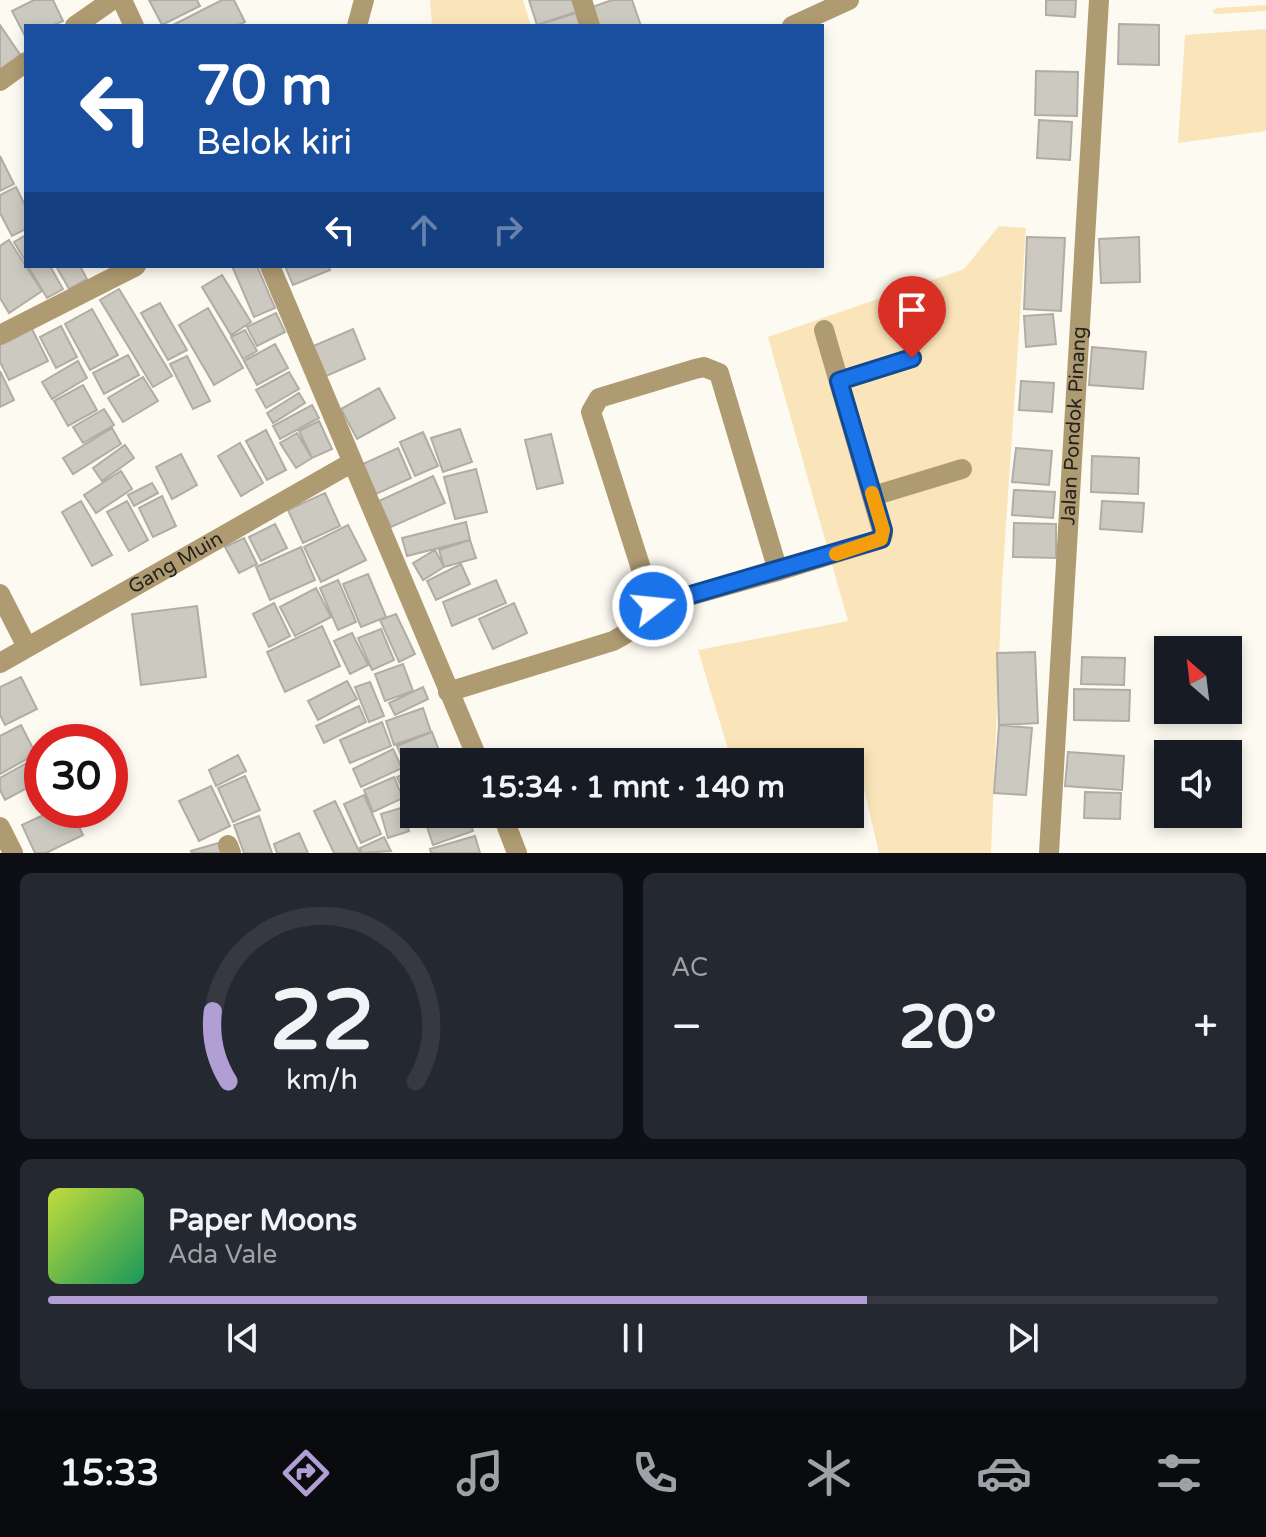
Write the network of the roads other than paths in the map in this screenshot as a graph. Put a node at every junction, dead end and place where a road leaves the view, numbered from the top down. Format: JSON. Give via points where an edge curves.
{"nodes":[{"id":1,"x":364,"y":0,"type":"edge"},
{"id":2,"x":582,"y":0,"type":"edge"},
{"id":3,"x":849,"y":0,"type":"edge"},
{"id":4,"x":1099,"y":0,"type":"edge"},
{"id":5,"x":112,"y":1,"type":"edge"},
{"id":6,"x":78,"y":24,"type":"edge"},
{"id":7,"x":132,"y":24,"type":"edge"},
{"id":8,"x":358,"y":24,"type":"edge"},
{"id":9,"x":589,"y":24,"type":"edge"},
{"id":10,"x":796,"y":24,"type":"edge"},
{"id":11,"x":24,"y":63,"type":"edge"},
{"id":12,"x":0,"y":81,"type":"edge"},
{"id":13,"x":132,"y":268,"type":"edge"},
{"id":14,"x":271,"y":268,"type":"edge"},
{"id":15,"x":824,"y":330,"type":"dead end"},
{"id":16,"x":0,"y":335,"type":"edge"},
{"id":17,"x":912,"y":358,"type":"dead end"},
{"id":18,"x":839,"y":381,"type":"junction"},
{"id":19,"x":351,"y":463,"type":"junction"},
{"id":20,"x":962,"y":469,"type":"dead end"},
{"id":21,"x":873,"y":496,"type":"junction"},
{"id":22,"x":778,"y":571,"type":"junction"},
{"id":23,"x":0,"y":594,"type":"edge"},
{"id":24,"x":653,"y":606,"type":"junction"},
{"id":25,"x":27,"y":647,"type":"junction"},
{"id":26,"x":0,"y":663,"type":"edge"},
{"id":27,"x":448,"y":692,"type":"junction"},
{"id":28,"x":473,"y":748,"type":"edge"},
{"id":29,"x":0,"y":827,"type":"edge"},
{"id":30,"x":507,"y":828,"type":"edge"},
{"id":31,"x":13,"y":853,"type":"edge"},
{"id":32,"x":517,"y":853,"type":"edge"},
{"id":33,"x":1049,"y":853,"type":"edge"}],
"edges":[{"from":1,"to":8,"type":"street"},
{"from":2,"to":9,"type":"street"},
{"from":3,"to":10,"type":"street"},
{"from":4,"to":33,"type":"street","name":"Jalan Pondok Pinang"},
{"from":5,"to":6,"type":"street"},
{"from":5,"to":7,"type":"street"},
{"from":11,"to":12,"type":"street"},
{"from":13,"to":16,"type":"street"},
{"from":14,"to":19,"type":"street"},
{"from":15,"to":18,"type":"street"},
{"from":17,"to":18,"type":"street"},
{"from":18,"to":21,"type":"street"},
{"from":19,"to":25,"type":"street","name":"Gang Muin"},
{"from":19,"to":27,"type":"street"},
{"from":20,"to":21,"type":"street"},
{"from":21,"to":22,"type":"street","via":[[881,539]]},
{"from":22,"to":24,"type":"street"},
{"from":22,"to":24,"type":"street","via":[[719,373],[695,369],[599,398],[591,412]]},
{"from":23,"to":25,"type":"street"},
{"from":24,"to":27,"type":"street","via":[[632,630],[613,641]]},
{"from":25,"to":26,"type":"street","name":"Gang Muin"},
{"from":27,"to":28,"type":"street"},
{"from":29,"to":31,"type":"street"},
{"from":30,"to":32,"type":"street"}]}
